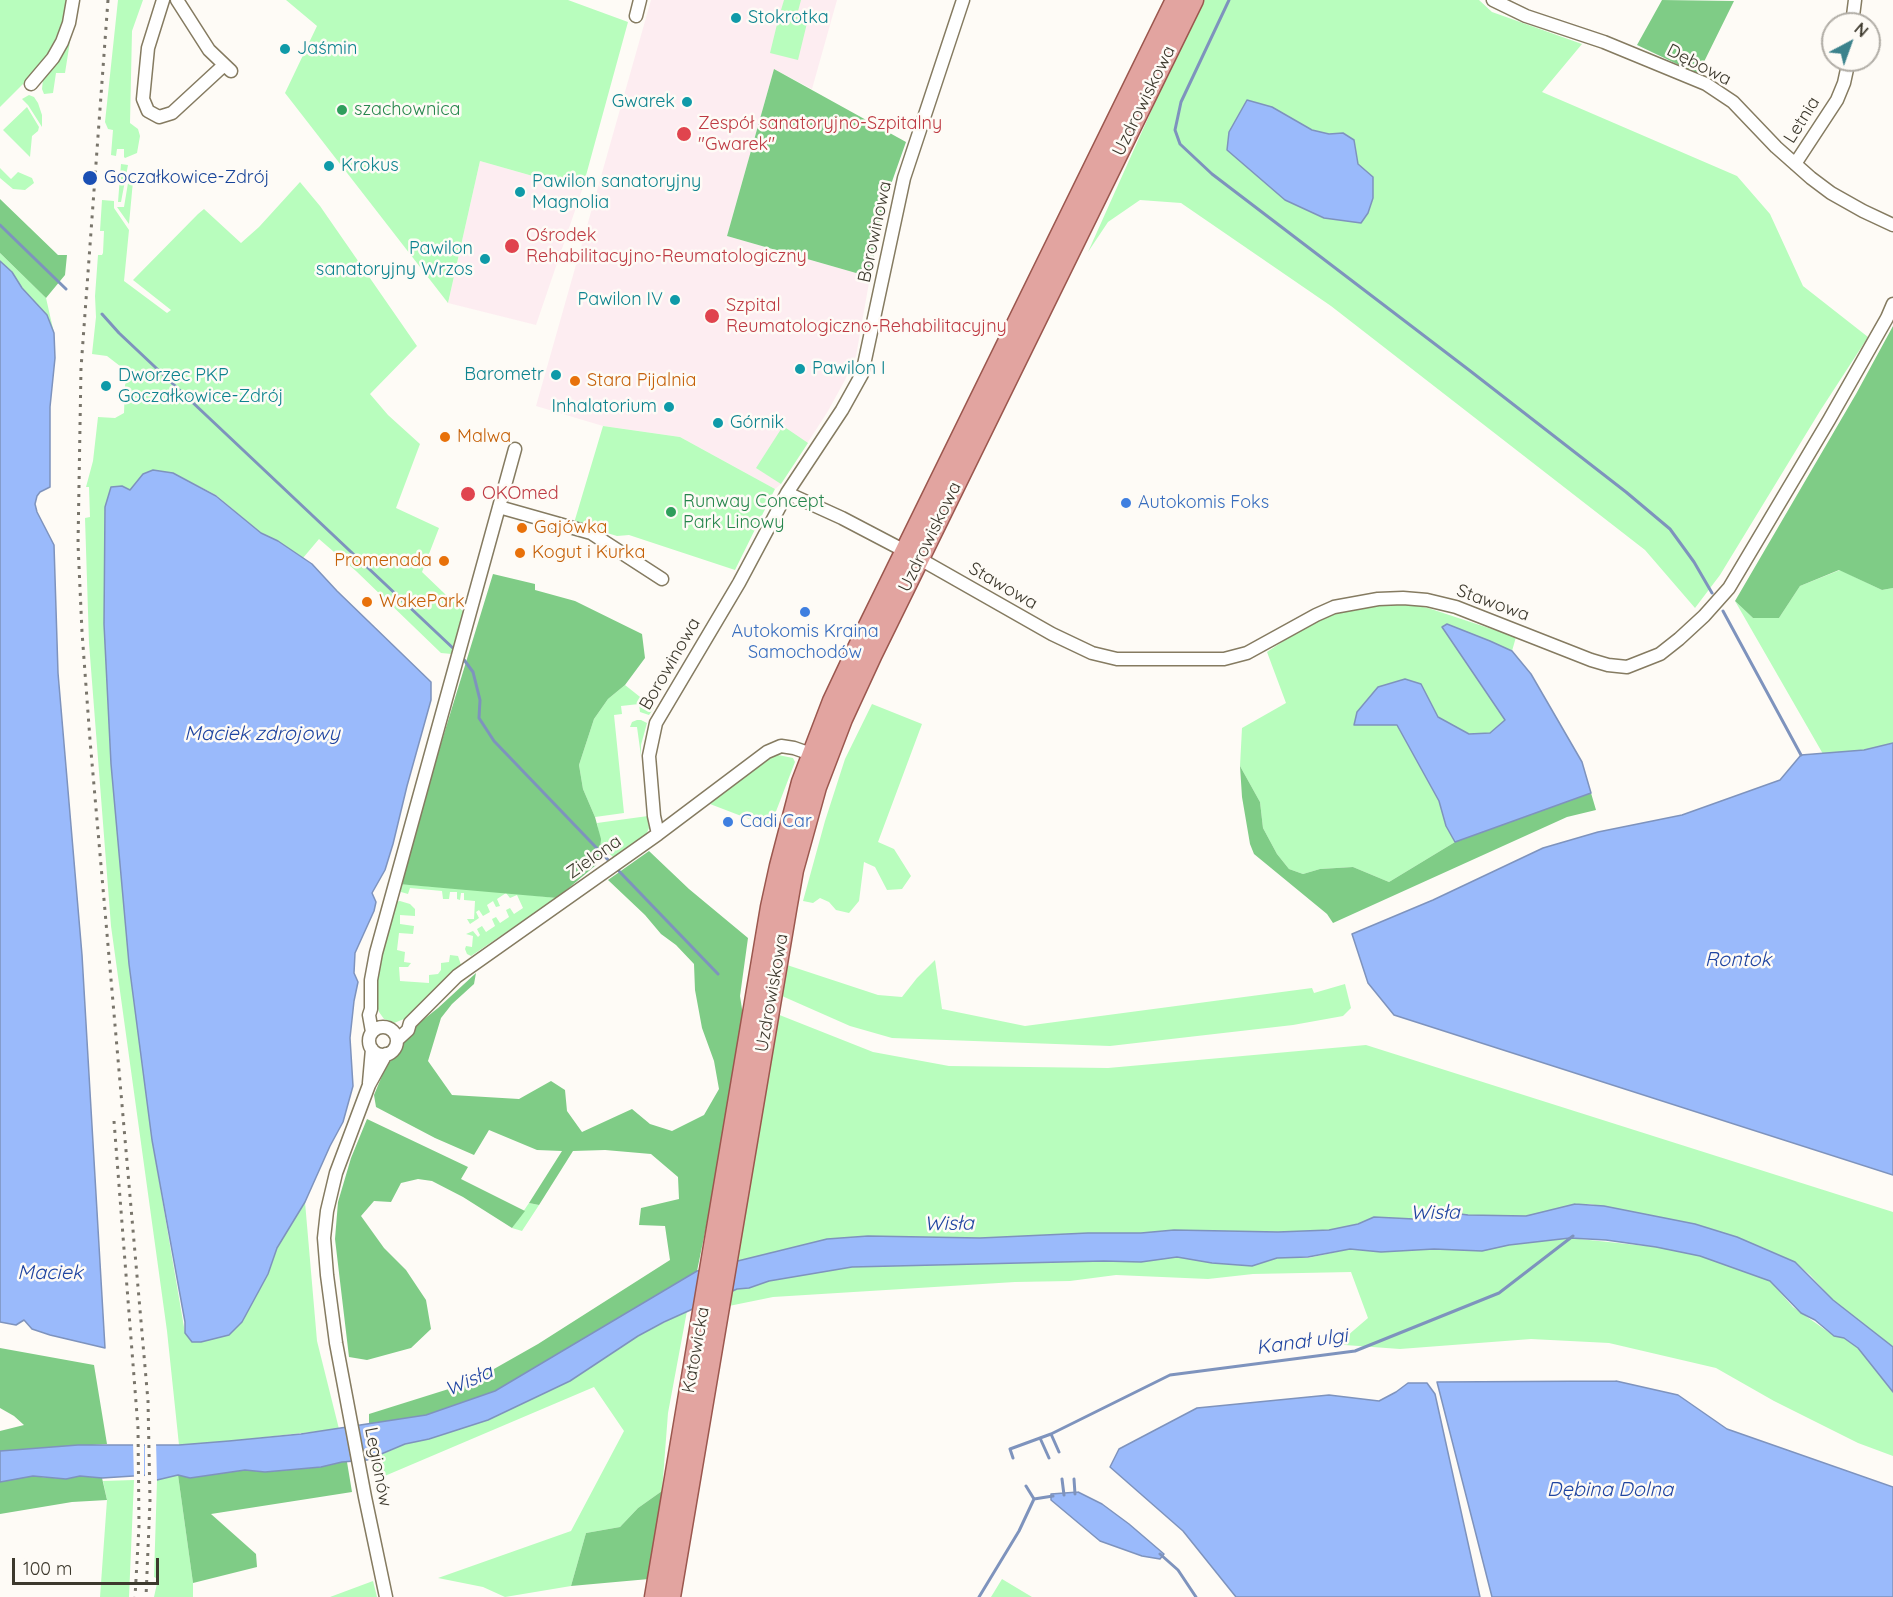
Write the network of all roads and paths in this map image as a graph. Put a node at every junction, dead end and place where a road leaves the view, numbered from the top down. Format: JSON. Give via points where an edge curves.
{"nodes":[{"id":1,"x":73,"y":0,"type":"edge"},
{"id":2,"x":163,"y":0,"type":"edge"},
{"id":3,"x":177,"y":0,"type":"edge"},
{"id":4,"x":640,"y":0,"type":"edge"},
{"id":5,"x":963,"y":0,"type":"edge"},
{"id":6,"x":1175,"y":0,"type":"edge"},
{"id":7,"x":1194,"y":0,"type":"edge"},
{"id":8,"x":1492,"y":0,"type":"edge"},
{"id":9,"x":636,"y":15,"type":"dead end"},
{"id":10,"x":1846,"y":72,"type":"edge"},
{"id":11,"x":31,"y":84,"type":"dead end"},
{"id":12,"x":1795,"y":164,"type":"junction"},
{"id":13,"x":1893,"y":225,"type":"edge"},
{"id":14,"x":1893,"y":304,"type":"edge"},
{"id":15,"x":515,"y":449,"type":"dead end"},
{"id":16,"x":787,"y":493,"type":"junction"},
{"id":17,"x":499,"y":507,"type":"junction"},
{"id":18,"x":912,"y":555,"type":"junction"},
{"id":19,"x":662,"y":579,"type":"dead end"},
{"id":20,"x":811,"y":754,"type":"junction"},
{"id":21,"x":658,"y":834,"type":"junction"},
{"id":22,"x":410,"y":1023,"type":"junction"},
{"id":23,"x":382,"y":1029,"type":"junction"},
{"id":24,"x":397,"y":1040,"type":"junction"},
{"id":25,"x":372,"y":1049,"type":"junction"},
{"id":26,"x":386,"y":1054,"type":"junction"},
{"id":27,"x":369,"y":1084,"type":"junction"},
{"id":28,"x":745,"y":1103,"type":"junction"},
{"id":29,"x":699,"y":1377,"type":"junction"},
{"id":30,"x":386,"y":1597,"type":"edge"},
{"id":31,"x":654,"y":1597,"type":"edge"},
{"id":32,"x":671,"y":1597,"type":"edge"}],
"edges":[{"from":1,"to":11,"type":"street","via":[[62,42]]},
{"from":2,"to":3,"type":"street","via":[[148,48],[143,99],[148,111],[159,117],[172,113],[227,68],[209,50]]},
{"from":4,"to":9,"type":"street"},
{"from":5,"to":16,"type":"street","name":"Borowinowa","via":[[904,178],[862,374]]},
{"from":6,"to":18,"type":"main road","name":"Uzdrowiskowa","via":[[914,531]]},
{"from":7,"to":18,"type":"main road","name":"Uzdrowiskowa"},
{"from":8,"to":12,"type":"street","name":"Dębowa","via":[[1706,84],[1733,102]]},
{"from":10,"to":12,"type":"street","name":"Letnia","via":[[1837,100]]},
{"from":12,"to":13,"type":"street","name":"Dębowa","via":[[1831,193]]},
{"from":14,"to":18,"type":"street","name":"Stawowa","via":[[1729,588],[1666,649],[1627,666],[1608,666],[1456,607],[1403,598],[1334,608],[1247,653],[1224,659],[1117,659],[1052,634]]},
{"from":15,"to":17,"type":"street"},
{"from":16,"to":18,"type":"street"},
{"from":16,"to":21,"type":"street","name":"Borowinowa","via":[[656,723],[649,756]]},
{"from":17,"to":19,"type":"street","via":[[591,533]]},
{"from":17,"to":23,"type":"street","via":[[376,953],[371,1009]]},
{"from":18,"to":20,"type":"main road","name":"Uzdrowiskowa","via":[[832,701]]},
{"from":18,"to":28,"type":"main road","name":"Uzdrowiskowa","via":[[817,787],[794,870]]},
{"from":20,"to":21,"type":"street","name":"Zielona","via":[[781,747],[767,752]]},
{"from":20,"to":28,"type":"main road","name":"Uzdrowiskowa","via":[[778,866]]},
{"from":21,"to":22,"type":"street","name":"Zielona","via":[[457,976]]},
{"from":22,"to":23,"type":"street","name":"Zielona"},
{"from":22,"to":24,"type":"street","name":"Zielona"},
{"from":23,"to":24,"type":"street","via":[[394,1032]]},
{"from":23,"to":25,"type":"street","via":[[369,1039]]},
{"from":24,"to":26,"type":"street","via":[[395,1048]]},
{"from":25,"to":26,"type":"street"},
{"from":25,"to":27,"type":"street"},
{"from":26,"to":27,"type":"street"},
{"from":27,"to":30,"type":"street","name":"Legionów","via":[[336,1173],[324,1238],[336,1343]]},
{"from":28,"to":29,"type":"main road","name":"Katowicka"},
{"from":29,"to":31,"type":"main road","name":"Katowicka"},
{"from":29,"to":32,"type":"main road","name":"Katowicka"}]}
